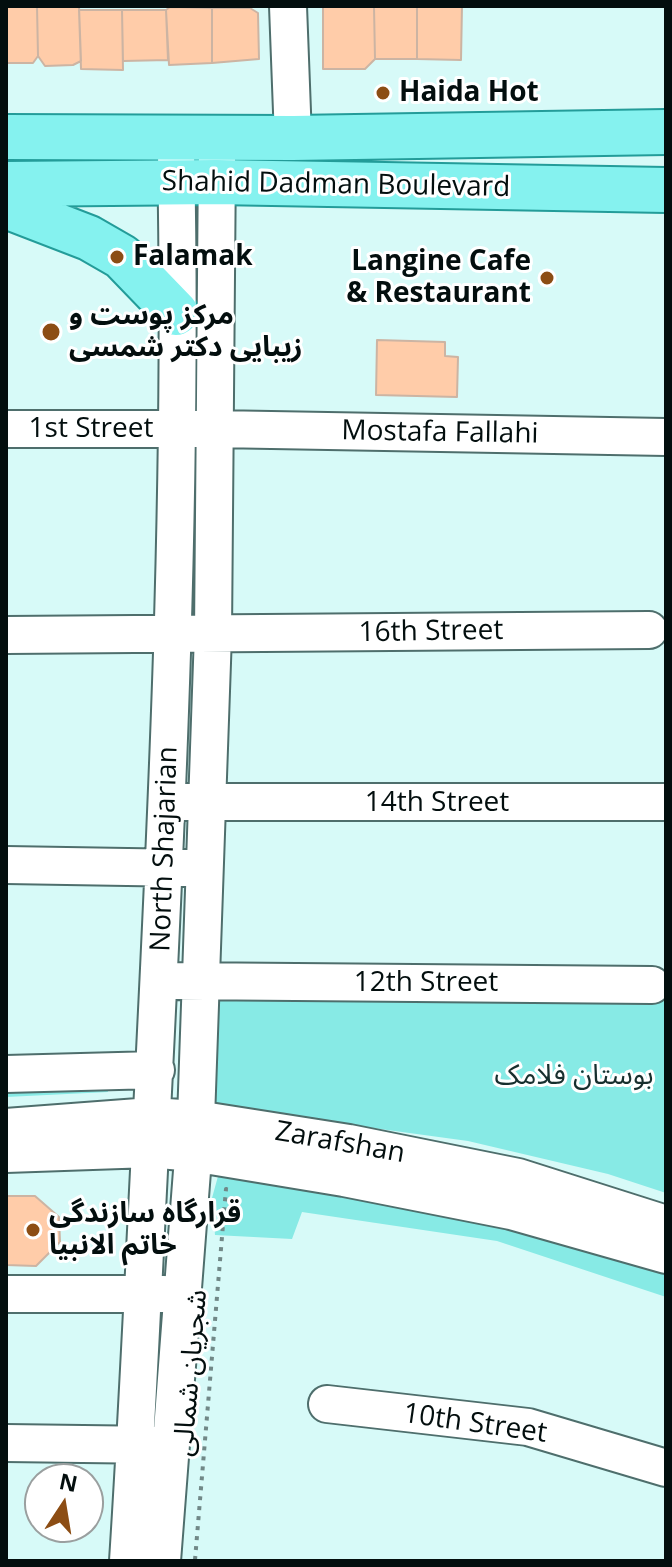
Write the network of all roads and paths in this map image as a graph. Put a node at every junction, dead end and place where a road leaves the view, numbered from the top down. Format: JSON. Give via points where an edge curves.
{"nodes":[{"id":1,"x":288,"y":6,"type":"edge"},
{"id":2,"x":666,"y":132,"type":"edge"},
{"id":3,"x":6,"y":137,"type":"edge"},
{"id":4,"x":196,"y":137,"type":"junction"},
{"id":5,"x":293,"y":138,"type":"junction"},
{"id":6,"x":196,"y":182,"type":"junction"},
{"id":7,"x":6,"y":184,"type":"edge"},
{"id":8,"x":666,"y":190,"type":"edge"},
{"id":9,"x":6,"y":206,"type":"edge"},
{"id":10,"x":176,"y":313,"type":"junction"},
{"id":11,"x":6,"y":429,"type":"edge"},
{"id":12,"x":176,"y":429,"type":"junction"},
{"id":13,"x":215,"y":429,"type":"junction"},
{"id":14,"x":666,"y":437,"type":"edge"},
{"id":15,"x":649,"y":630,"type":"dead end"},
{"id":16,"x":172,"y":632,"type":"junction"},
{"id":17,"x":213,"y":634,"type":"junction"},
{"id":18,"x":6,"y":635,"type":"edge"},
{"id":19,"x":168,"y":801,"type":"junction"},
{"id":20,"x":666,"y":802,"type":"edge"},
{"id":21,"x":208,"y":803,"type":"junction"},
{"id":22,"x":6,"y":865,"type":"edge"},
{"id":23,"x":165,"y":867,"type":"junction"},
{"id":24,"x":205,"y":868,"type":"junction"},
{"id":25,"x":160,"y":980,"type":"junction"},
{"id":26,"x":201,"y":981,"type":"junction"},
{"id":27,"x":652,"y":985,"type":"dead end"},
{"id":28,"x":156,"y":1070,"type":"junction"},
{"id":29,"x":6,"y":1074,"type":"edge"},
{"id":30,"x":6,"y":1127,"type":"edge"},
{"id":31,"x":151,"y":1132,"type":"junction"},
{"id":32,"x":195,"y":1136,"type":"junction"},
{"id":33,"x":6,"y":1154,"type":"edge"},
{"id":34,"x":226,"y":1189,"type":"dead end"},
{"id":35,"x":666,"y":1224,"type":"edge"},
{"id":36,"x":666,"y":1255,"type":"edge"},
{"id":37,"x":143,"y":1293,"type":"junction"},
{"id":38,"x":6,"y":1294,"type":"edge"},
{"id":39,"x":182,"y":1295,"type":"junction"},
{"id":40,"x":327,"y":1404,"type":"dead end"},
{"id":41,"x":6,"y":1443,"type":"edge"},
{"id":42,"x":153,"y":1445,"type":"junction"},
{"id":43,"x":666,"y":1468,"type":"edge"},
{"id":44,"x":128,"y":1561,"type":"edge"},
{"id":45,"x":162,"y":1561,"type":"edge"},
{"id":46,"x":195,"y":1561,"type":"edge"}],
"edges":[{"from":1,"to":5,"type":"street"},
{"from":2,"to":5,"type":"main road","name":"Shahid Dadman Boulevard"},
{"from":3,"to":4,"type":"main road","name":"Shahid Dadman Boulevard"},
{"from":4,"to":5,"type":"main road","name":"Shahid Dadman Boulevard"},
{"from":4,"to":6,"type":"street","name":"North Shajarian"},
{"from":6,"to":7,"type":"main road","name":"Shahid Dadman Boulevard"},
{"from":6,"to":8,"type":"main road","name":"Shahid Dadman Boulevard"},
{"from":6,"to":10,"type":"street","name":"North Shajarian"},
{"from":6,"to":13,"type":"street","name":"North Shajarian"},
{"from":9,"to":10,"type":"main road","via":[[89,238],[122,257]]},
{"from":10,"to":12,"type":"street","name":"North Shajarian"},
{"from":11,"to":12,"type":"street","name":"1st Street"},
{"from":12,"to":13,"type":"street","name":"Mostafa Fallahi"},
{"from":12,"to":16,"type":"street","name":"North Shajarian"},
{"from":13,"to":14,"type":"street","name":"Mostafa Fallahi"},
{"from":13,"to":17,"type":"street","name":"North Shajarian"},
{"from":15,"to":17,"type":"street","name":"16th Street"},
{"from":16,"to":17,"type":"street","name":"16th Street"},
{"from":16,"to":18,"type":"street","name":"16th Street"},
{"from":16,"to":19,"type":"street","name":"North Shajarian"},
{"from":17,"to":21,"type":"street","name":"North Shajarian"},
{"from":19,"to":21,"type":"street","name":"14th Street"},
{"from":19,"to":23,"type":"street","name":"North Shajarian"},
{"from":20,"to":21,"type":"street","name":"14th Street"},
{"from":21,"to":24,"type":"street","name":"North Shajarian"},
{"from":22,"to":23,"type":"street"},
{"from":23,"to":24,"type":"street"},
{"from":23,"to":25,"type":"street","name":"North Shajarian"},
{"from":24,"to":26,"type":"street","name":"North Shajarian"},
{"from":25,"to":26,"type":"street","name":"12th Street"},
{"from":25,"to":28,"type":"street","name":"North Shajarian"},
{"from":26,"to":27,"type":"street","name":"12th Street"},
{"from":26,"to":32,"type":"street","name":"North Shajarian"},
{"from":28,"to":29,"type":"street"},
{"from":28,"to":31,"type":"street","name":"North Shajarian"},
{"from":30,"to":31,"type":"street","name":"Zarafshan"},
{"from":31,"to":32,"type":"street","name":"Zarafshan"},
{"from":31,"to":33,"type":"street","name":"Zarafshan"},
{"from":31,"to":37,"type":"street","name":"North Shajarian"},
{"from":32,"to":35,"type":"street","name":"Zarafshan","via":[[349,1143],[518,1177]]},
{"from":32,"to":36,"type":"street","name":"Zarafshan","via":[[344,1178],[511,1211]]},
{"from":32,"to":39,"type":"street","name":"North Shajarian"},
{"from":34,"to":46,"type":"path","name":"شجریان شمالی"},
{"from":37,"to":38,"type":"street"},
{"from":37,"to":39,"type":"street"},
{"from":37,"to":42,"type":"street","name":"North Shajarian"},
{"from":39,"to":42,"type":"street","name":"North Shajarian"},
{"from":40,"to":43,"type":"street","name":"10th Street","via":[[528,1427]]},
{"from":41,"to":42,"type":"street"},
{"from":42,"to":44,"type":"street","name":"North Shajarian"},
{"from":42,"to":45,"type":"street","name":"North Shajarian"}]}
